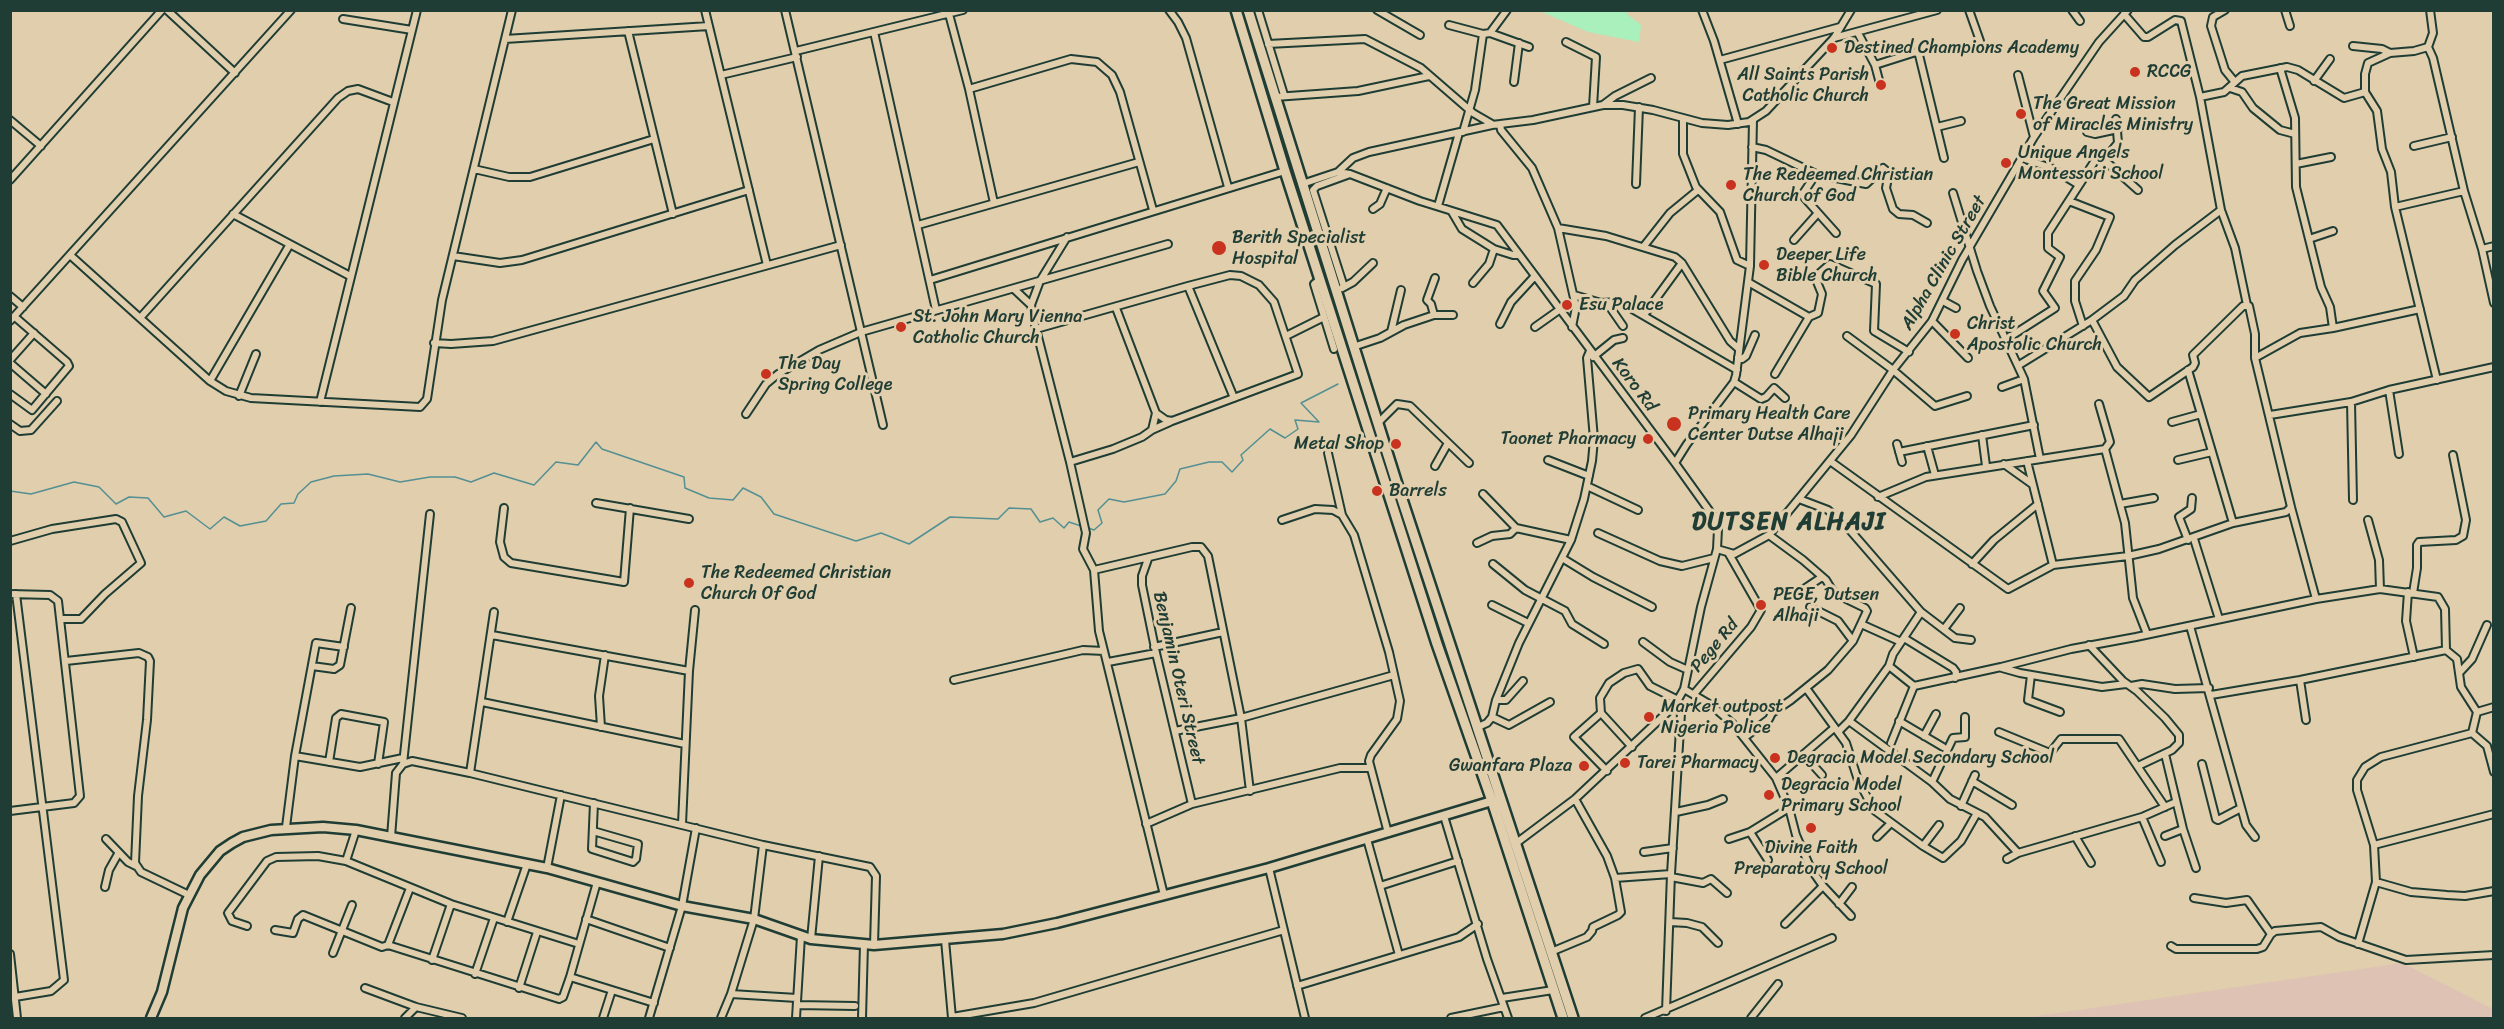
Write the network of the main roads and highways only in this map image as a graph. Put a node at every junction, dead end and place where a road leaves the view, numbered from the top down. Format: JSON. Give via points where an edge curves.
{"nodes":[{"id":1,"x":1236,"y":10,"type":"edge"},
{"id":2,"x":1248,"y":10,"type":"edge"},
{"id":3,"x":1563,"y":1018,"type":"edge"},
{"id":4,"x":1573,"y":1018,"type":"edge"}],
"edges":[{"from":1,"to":3,"type":"main road","via":[[1437,644]]},
{"from":2,"to":4,"type":"main road","via":[[1280,96],[1302,184],[1313,204],[1340,289],[1353,347]]}]}
